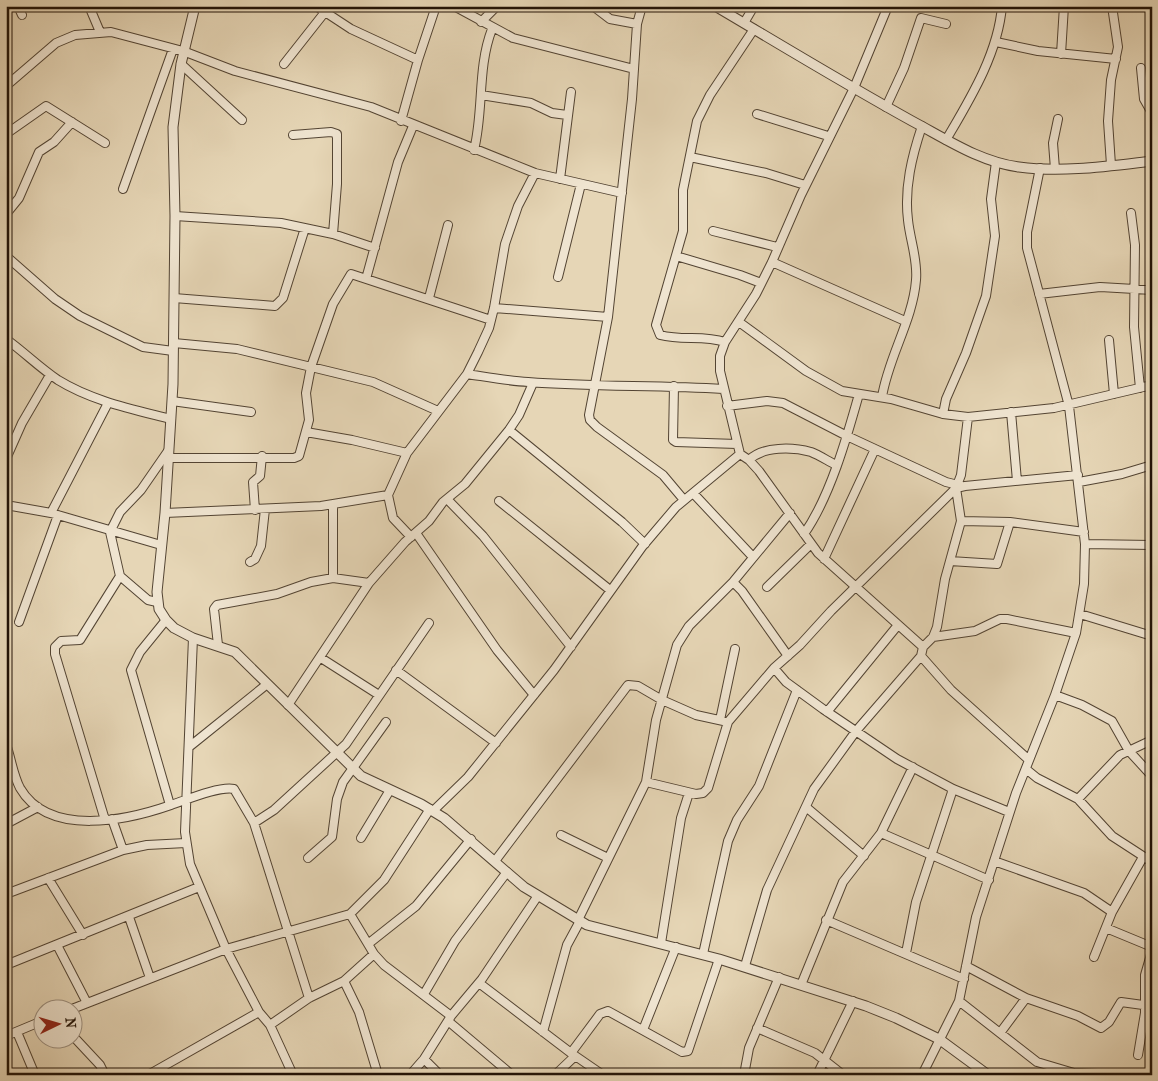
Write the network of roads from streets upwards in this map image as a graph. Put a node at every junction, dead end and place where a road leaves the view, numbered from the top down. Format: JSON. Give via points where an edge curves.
{"nodes":[{"id":1,"x":18,"y":6,"type":"edge"},
{"id":2,"x":89,"y":6,"type":"edge"},
{"id":3,"x":195,"y":6,"type":"edge"},
{"id":4,"x":316,"y":6,"type":"edge"},
{"id":5,"x":436,"y":6,"type":"edge"},
{"id":6,"x":454,"y":6,"type":"edge"},
{"id":7,"x":497,"y":6,"type":"edge"},
{"id":8,"x":593,"y":6,"type":"edge"},
{"id":9,"x":642,"y":6,"type":"edge"},
{"id":10,"x":715,"y":6,"type":"edge"},
{"id":11,"x":754,"y":6,"type":"edge"},
{"id":12,"x":888,"y":6,"type":"edge"},
{"id":13,"x":1002,"y":6,"type":"edge"},
{"id":14,"x":1064,"y":6,"type":"edge"},
{"id":15,"x":1112,"y":6,"type":"edge"},
{"id":16,"x":325,"y":12,"type":"junction"},
{"id":17,"x":22,"y":15,"type":"dead end"},
{"id":18,"x":481,"y":22,"type":"junction"},
{"id":19,"x":744,"y":23,"type":"junction"},
{"id":20,"x":637,"y":24,"type":"junction"},
{"id":21,"x":946,"y":24,"type":"dead end"},
{"id":22,"x":492,"y":29,"type":"junction"},
{"id":23,"x":754,"y":29,"type":"junction"},
{"id":24,"x":100,"y":32,"type":"junction"},
{"id":25,"x":996,"y":42,"type":"junction"},
{"id":26,"x":173,"y":49,"type":"junction"},
{"id":27,"x":183,"y":51,"type":"junction"},
{"id":28,"x":1061,"y":54,"type":"junction"},
{"id":29,"x":1116,"y":59,"type":"junction"},
{"id":30,"x":418,"y":60,"type":"junction"},
{"id":31,"x":181,"y":64,"type":"junction"},
{"id":32,"x":284,"y":64,"type":"dead end"},
{"id":33,"x":1141,"y":68,"type":"dead end"},
{"id":34,"x":634,"y":69,"type":"junction"},
{"id":35,"x":6,"y":86,"type":"edge"},
{"id":36,"x":854,"y":88,"type":"junction"},
{"id":37,"x":570,"y":92,"type":"dead end"},
{"id":38,"x":481,"y":95,"type":"junction"},
{"id":39,"x":886,"y":107,"type":"junction"},
{"id":40,"x":1152,"y":112,"type":"edge"},
{"id":41,"x":757,"y":114,"type":"dead end"},
{"id":42,"x":567,"y":115,"type":"junction"},
{"id":43,"x":242,"y":120,"type":"dead end"},
{"id":44,"x":1058,"y":120,"type":"dead end"},
{"id":45,"x":401,"y":121,"type":"junction"},
{"id":46,"x":72,"y":122,"type":"junction"},
{"id":47,"x":413,"y":126,"type":"junction"},
{"id":48,"x":922,"y":126,"type":"junction"},
{"id":49,"x":6,"y":134,"type":"edge"},
{"id":50,"x":293,"y":135,"type":"dead end"},
{"id":51,"x":828,"y":136,"type":"junction"},
{"id":52,"x":946,"y":140,"type":"junction"},
{"id":53,"x":105,"y":143,"type":"dead end"},
{"id":54,"x":474,"y":150,"type":"junction"},
{"id":55,"x":690,"y":157,"type":"junction"},
{"id":56,"x":1152,"y":161,"type":"edge"},
{"id":57,"x":996,"y":162,"type":"junction"},
{"id":58,"x":1112,"y":165,"type":"junction"},
{"id":59,"x":1040,"y":168,"type":"junction"},
{"id":60,"x":1055,"y":169,"type":"junction"},
{"id":61,"x":535,"y":173,"type":"junction"},
{"id":62,"x":560,"y":179,"type":"junction"},
{"id":63,"x":581,"y":184,"type":"junction"},
{"id":64,"x":805,"y":185,"type":"junction"},
{"id":65,"x":123,"y":189,"type":"dead end"},
{"id":66,"x":622,"y":193,"type":"junction"},
{"id":67,"x":1131,"y":212,"type":"dead end"},
{"id":68,"x":6,"y":214,"type":"edge"},
{"id":69,"x":175,"y":216,"type":"junction"},
{"id":70,"x":448,"y":225,"type":"dead end"},
{"id":71,"x":305,"y":228,"type":"junction"},
{"id":72,"x":713,"y":231,"type":"dead end"},
{"id":73,"x":333,"y":234,"type":"junction"},
{"id":74,"x":777,"y":247,"type":"junction"},
{"id":75,"x":375,"y":248,"type":"junction"},
{"id":76,"x":6,"y":256,"type":"edge"},
{"id":77,"x":676,"y":256,"type":"junction"},
{"id":78,"x":772,"y":262,"type":"junction"},
{"id":79,"x":558,"y":277,"type":"dead end"},
{"id":80,"x":366,"y":279,"type":"junction"},
{"id":81,"x":761,"y":283,"type":"junction"},
{"id":82,"x":1134,"y":287,"type":"junction"},
{"id":83,"x":1152,"y":290,"type":"edge"},
{"id":84,"x":1038,"y":294,"type":"junction"},
{"id":85,"x":174,"y":298,"type":"junction"},
{"id":86,"x":429,"y":298,"type":"junction"},
{"id":87,"x":494,"y":308,"type":"junction"},
{"id":88,"x":608,"y":317,"type":"junction"},
{"id":89,"x":491,"y":320,"type":"junction"},
{"id":90,"x":905,"y":321,"type":"junction"},
{"id":91,"x":739,"y":322,"type":"junction"},
{"id":92,"x":6,"y":339,"type":"edge"},
{"id":93,"x":1109,"y":340,"type":"dead end"},
{"id":94,"x":725,"y":342,"type":"junction"},
{"id":95,"x":174,"y":347,"type":"junction"},
{"id":96,"x":311,"y":367,"type":"junction"},
{"id":97,"x":467,"y":374,"type":"junction"},
{"id":98,"x":50,"y":375,"type":"junction"},
{"id":99,"x":533,"y":383,"type":"junction"},
{"id":100,"x":594,"y":385,"type":"junction"},
{"id":101,"x":1152,"y":385,"type":"edge"},
{"id":102,"x":674,"y":386,"type":"junction"},
{"id":103,"x":724,"y":388,"type":"junction"},
{"id":104,"x":1140,"y":388,"type":"junction"},
{"id":105,"x":860,"y":394,"type":"junction"},
{"id":106,"x":1114,"y":394,"type":"junction"},
{"id":107,"x":882,"y":397,"type":"junction"},
{"id":108,"x":172,"y":401,"type":"junction"},
{"id":109,"x":108,"y":403,"type":"junction"},
{"id":110,"x":727,"y":406,"type":"junction"},
{"id":111,"x":1069,"y":406,"type":"junction"},
{"id":112,"x":251,"y":412,"type":"dead end"},
{"id":113,"x":438,"y":412,"type":"junction"},
{"id":114,"x":1011,"y":412,"type":"junction"},
{"id":115,"x":943,"y":414,"type":"junction"},
{"id":116,"x":968,"y":417,"type":"junction"},
{"id":117,"x":170,"y":419,"type":"junction"},
{"id":118,"x":509,"y":430,"type":"junction"},
{"id":119,"x":306,"y":432,"type":"junction"},
{"id":120,"x":847,"y":436,"type":"junction"},
{"id":121,"x":736,"y":444,"type":"junction"},
{"id":122,"x":875,"y":449,"type":"junction"},
{"id":123,"x":407,"y":453,"type":"junction"},
{"id":124,"x":169,"y":454,"type":"junction"},
{"id":125,"x":740,"y":454,"type":"junction"},
{"id":126,"x":262,"y":456,"type":"junction"},
{"id":127,"x":6,"y":459,"type":"edge"},
{"id":128,"x":749,"y":460,"type":"junction"},
{"id":129,"x":836,"y":465,"type":"junction"},
{"id":130,"x":1152,"y":465,"type":"edge"},
{"id":131,"x":1079,"y":478,"type":"junction"},
{"id":132,"x":1017,"y":481,"type":"junction"},
{"id":133,"x":957,"y":486,"type":"junction"},
{"id":134,"x":693,"y":493,"type":"junction"},
{"id":135,"x":388,"y":495,"type":"junction"},
{"id":136,"x":447,"y":499,"type":"junction"},
{"id":137,"x":684,"y":500,"type":"junction"},
{"id":138,"x":499,"y":501,"type":"dead end"},
{"id":139,"x":333,"y":504,"type":"junction"},
{"id":140,"x":6,"y":505,"type":"edge"},
{"id":141,"x":265,"y":509,"type":"junction"},
{"id":142,"x":255,"y":510,"type":"junction"},
{"id":143,"x":165,"y":513,"type":"junction"},
{"id":144,"x":790,"y":513,"type":"junction"},
{"id":145,"x":55,"y":514,"type":"junction"},
{"id":146,"x":961,"y":521,"type":"junction"},
{"id":147,"x":1010,"y":522,"type":"junction"},
{"id":148,"x":110,"y":532,"type":"junction"},
{"id":149,"x":1084,"y":532,"type":"junction"},
{"id":150,"x":804,"y":534,"type":"junction"},
{"id":151,"x":414,"y":535,"type":"junction"},
{"id":152,"x":645,"y":544,"type":"junction"},
{"id":153,"x":811,"y":544,"type":"junction"},
{"id":154,"x":1085,"y":544,"type":"junction"},
{"id":155,"x":161,"y":545,"type":"junction"},
{"id":156,"x":1152,"y":545,"type":"edge"},
{"id":157,"x":752,"y":556,"type":"junction"},
{"id":158,"x":824,"y":559,"type":"junction"},
{"id":159,"x":950,"y":561,"type":"junction"},
{"id":160,"x":250,"y":562,"type":"dead end"},
{"id":161,"x":120,"y":576,"type":"junction"},
{"id":162,"x":333,"y":578,"type":"junction"},
{"id":163,"x":733,"y":582,"type":"junction"},
{"id":164,"x":369,"y":583,"type":"junction"},
{"id":165,"x":767,"y":588,"type":"dead end"},
{"id":166,"x":855,"y":588,"type":"junction"},
{"id":167,"x":610,"y":590,"type":"junction"},
{"id":168,"x":157,"y":602,"type":"junction"},
{"id":169,"x":1080,"y":614,"type":"junction"},
{"id":170,"x":166,"y":620,"type":"junction"},
{"id":171,"x":19,"y":622,"type":"dead end"},
{"id":172,"x":429,"y":623,"type":"dead end"},
{"id":173,"x":898,"y":625,"type":"junction"},
{"id":174,"x":1076,"y":633,"type":"junction"},
{"id":175,"x":1152,"y":636,"type":"edge"},
{"id":176,"x":933,"y":637,"type":"junction"},
{"id":177,"x":193,"y":638,"type":"junction"},
{"id":178,"x":218,"y":645,"type":"junction"},
{"id":179,"x":571,"y":646,"type":"junction"},
{"id":180,"x":923,"y":646,"type":"junction"},
{"id":181,"x":735,"y":649,"type":"dead end"},
{"id":182,"x":788,"y":656,"type":"junction"},
{"id":183,"x":921,"y":656,"type":"junction"},
{"id":184,"x":321,"y":658,"type":"junction"},
{"id":185,"x":774,"y":668,"type":"junction"},
{"id":186,"x":396,"y":670,"type":"junction"},
{"id":187,"x":266,"y":685,"type":"junction"},
{"id":188,"x":797,"y":690,"type":"junction"},
{"id":189,"x":379,"y":695,"type":"junction"},
{"id":190,"x":534,"y":695,"type":"junction"},
{"id":191,"x":1055,"y":695,"type":"junction"},
{"id":192,"x":662,"y":700,"type":"junction"},
{"id":193,"x":288,"y":705,"type":"junction"},
{"id":194,"x":827,"y":712,"type":"junction"},
{"id":195,"x":724,"y":721,"type":"junction"},
{"id":196,"x":386,"y":722,"type":"dead end"},
{"id":197,"x":856,"y":730,"type":"junction"},
{"id":198,"x":1152,"y":740,"type":"edge"},
{"id":199,"x":496,"y":743,"type":"junction"},
{"id":200,"x":6,"y":744,"type":"edge"},
{"id":201,"x":189,"y":747,"type":"junction"},
{"id":202,"x":1129,"y":751,"type":"junction"},
{"id":203,"x":338,"y":753,"type":"junction"},
{"id":204,"x":1029,"y":760,"type":"junction"},
{"id":205,"x":913,"y":767,"type":"junction"},
{"id":206,"x":353,"y":768,"type":"junction"},
{"id":207,"x":1026,"y":769,"type":"junction"},
{"id":208,"x":6,"y":770,"type":"edge"},
{"id":209,"x":15,"y":773,"type":"junction"},
{"id":210,"x":1152,"y":776,"type":"edge"},
{"id":211,"x":646,"y":782,"type":"junction"},
{"id":212,"x":953,"y":789,"type":"junction"},
{"id":213,"x":390,"y":790,"type":"junction"},
{"id":214,"x":689,"y":793,"type":"junction"},
{"id":215,"x":188,"y":798,"type":"junction"},
{"id":216,"x":1078,"y":799,"type":"junction"},
{"id":217,"x":170,"y":805,"type":"junction"},
{"id":218,"x":38,"y":807,"type":"junction"},
{"id":219,"x":806,"y":807,"type":"junction"},
{"id":220,"x":432,"y":810,"type":"junction"},
{"id":221,"x":1009,"y":812,"type":"junction"},
{"id":222,"x":109,"y":819,"type":"junction"},
{"id":223,"x":254,"y":823,"type":"junction"},
{"id":224,"x":6,"y":824,"type":"edge"},
{"id":225,"x":881,"y":833,"type":"junction"},
{"id":226,"x":561,"y":835,"type":"dead end"},
{"id":227,"x":361,"y":838,"type":"dead end"},
{"id":228,"x":471,"y":839,"type":"junction"},
{"id":229,"x":186,"y":843,"type":"junction"},
{"id":230,"x":123,"y":850,"type":"junction"},
{"id":231,"x":930,"y":855,"type":"junction"},
{"id":232,"x":864,"y":856,"type":"junction"},
{"id":233,"x":1143,"y":857,"type":"junction"},
{"id":234,"x":308,"y":858,"type":"dead end"},
{"id":235,"x":608,"y":858,"type":"junction"},
{"id":236,"x":495,"y":861,"type":"junction"},
{"id":237,"x":994,"y":861,"type":"junction"},
{"id":238,"x":1152,"y":862,"type":"edge"},
{"id":239,"x":507,"y":872,"type":"junction"},
{"id":240,"x":48,"y":878,"type":"junction"},
{"id":241,"x":989,"y":880,"type":"junction"},
{"id":242,"x":199,"y":887,"type":"junction"},
{"id":243,"x":6,"y":894,"type":"edge"},
{"id":244,"x":538,"y":897,"type":"junction"},
{"id":245,"x":1112,"y":912,"type":"junction"},
{"id":246,"x":350,"y":914,"type":"junction"},
{"id":247,"x":129,"y":917,"type":"junction"},
{"id":248,"x":579,"y":920,"type":"junction"},
{"id":249,"x":826,"y":920,"type":"junction"},
{"id":250,"x":1106,"y":928,"type":"junction"},
{"id":251,"x":289,"y":932,"type":"junction"},
{"id":252,"x":84,"y":935,"type":"junction"},
{"id":253,"x":661,"y":943,"type":"junction"},
{"id":254,"x":368,"y":944,"type":"junction"},
{"id":255,"x":57,"y":945,"type":"junction"},
{"id":256,"x":676,"y":947,"type":"junction"},
{"id":257,"x":1152,"y":947,"type":"edge"},
{"id":258,"x":226,"y":949,"type":"junction"},
{"id":259,"x":1152,"y":951,"type":"edge"},
{"id":260,"x":906,"y":953,"type":"junction"},
{"id":261,"x":374,"y":954,"type":"junction"},
{"id":262,"x":703,"y":954,"type":"junction"},
{"id":263,"x":1094,"y":957,"type":"dead end"},
{"id":264,"x":719,"y":959,"type":"junction"},
{"id":265,"x":6,"y":965,"type":"edge"},
{"id":266,"x":745,"y":966,"type":"junction"},
{"id":267,"x":966,"y":966,"type":"junction"},
{"id":268,"x":779,"y":977,"type":"junction"},
{"id":269,"x":150,"y":978,"type":"junction"},
{"id":270,"x":964,"y":979,"type":"junction"},
{"id":271,"x":344,"y":981,"type":"junction"},
{"id":272,"x":479,"y":983,"type":"junction"},
{"id":273,"x":801,"y":985,"type":"junction"},
{"id":274,"x":424,"y":994,"type":"junction"},
{"id":275,"x":309,"y":998,"type":"junction"},
{"id":276,"x":1026,"y":998,"type":"junction"},
{"id":277,"x":1146,"y":1000,"type":"edge"},
{"id":278,"x":853,"y":1001,"type":"junction"},
{"id":279,"x":959,"y":1001,"type":"junction"},
{"id":280,"x":87,"y":1003,"type":"junction"},
{"id":281,"x":82,"y":1005,"type":"edge"},
{"id":282,"x":259,"y":1012,"type":"junction"},
{"id":283,"x":449,"y":1018,"type":"junction"},
{"id":284,"x":32,"y":1025,"type":"edge"},
{"id":285,"x":270,"y":1025,"type":"junction"},
{"id":286,"x":757,"y":1028,"type":"junction"},
{"id":287,"x":643,"y":1030,"type":"junction"},
{"id":288,"x":17,"y":1032,"type":"junction"},
{"id":289,"x":543,"y":1032,"type":"junction"},
{"id":290,"x":1000,"y":1034,"type":"junction"},
{"id":291,"x":6,"y":1036,"type":"edge"},
{"id":292,"x":939,"y":1039,"type":"junction"},
{"id":293,"x":82,"y":1046,"type":"edge"},
{"id":294,"x":573,"y":1055,"type":"junction"},
{"id":295,"x":1138,"y":1055,"type":"dead end"},
{"id":296,"x":424,"y":1059,"type":"junction"},
{"id":297,"x":824,"y":1062,"type":"junction"},
{"id":298,"x":292,"y":1073,"type":"edge"},
{"id":299,"x":35,"y":1075,"type":"edge"},
{"id":300,"x":105,"y":1075,"type":"edge"},
{"id":301,"x":148,"y":1075,"type":"edge"},
{"id":302,"x":283,"y":1075,"type":"edge"},
{"id":303,"x":378,"y":1075,"type":"edge"},
{"id":304,"x":410,"y":1075,"type":"edge"},
{"id":305,"x":440,"y":1075,"type":"edge"},
{"id":306,"x":512,"y":1075,"type":"edge"},
{"id":307,"x":555,"y":1075,"type":"edge"},
{"id":308,"x":603,"y":1075,"type":"edge"},
{"id":309,"x":744,"y":1075,"type":"edge"},
{"id":310,"x":817,"y":1075,"type":"edge"},
{"id":311,"x":842,"y":1075,"type":"edge"},
{"id":312,"x":922,"y":1075,"type":"edge"},
{"id":313,"x":988,"y":1075,"type":"edge"},
{"id":314,"x":1120,"y":1075,"type":"edge"}],
"edges":[{"from":1,"to":17,"type":"street"},
{"from":2,"to":24,"type":"street"},
{"from":3,"to":27,"type":"street"},
{"from":4,"to":16,"type":"street"},
{"from":5,"to":30,"type":"street"},
{"from":6,"to":18,"type":"street"},
{"from":7,"to":18,"type":"street"},
{"from":8,"to":20,"type":"street","via":[[610,19]]},
{"from":9,"to":20,"type":"street"},
{"from":10,"to":19,"type":"street"},
{"from":11,"to":19,"type":"street"},
{"from":12,"to":36,"type":"street"},
{"from":13,"to":25,"type":"street"},
{"from":14,"to":28,"type":"street"},
{"from":15,"to":29,"type":"street","via":[[1117,38]]},
{"from":16,"to":30,"type":"street","via":[[351,29]]},
{"from":16,"to":32,"type":"street"},
{"from":18,"to":22,"type":"street"},
{"from":19,"to":23,"type":"street"},
{"from":20,"to":34,"type":"street"},
{"from":21,"to":39,"type":"street","via":[[921,18]]},
{"from":22,"to":34,"type":"street","via":[[529,44]]},
{"from":22,"to":38,"type":"street","via":[[484,59]]},
{"from":23,"to":36,"type":"street"},
{"from":23,"to":55,"type":"street","via":[[703,107]]},
{"from":24,"to":26,"type":"street"},
{"from":24,"to":35,"type":"street","via":[[56,43]]},
{"from":25,"to":28,"type":"street"},
{"from":25,"to":52,"type":"street"},
{"from":26,"to":27,"type":"street"},
{"from":26,"to":65,"type":"street"},
{"from":27,"to":31,"type":"street"},
{"from":27,"to":45,"type":"street","via":[[235,71],[371,107]]},
{"from":28,"to":29,"type":"street"},
{"from":29,"to":58,"type":"street","via":[[1108,121]]},
{"from":30,"to":45,"type":"street"},
{"from":31,"to":43,"type":"street"},
{"from":31,"to":69,"type":"street","via":[[173,127]]},
{"from":33,"to":40,"type":"street","via":[[1144,99]]},
{"from":34,"to":66,"type":"street"},
{"from":36,"to":39,"type":"street"},
{"from":36,"to":51,"type":"street"},
{"from":37,"to":42,"type":"street"},
{"from":38,"to":42,"type":"street","via":[[531,103],[552,113]]},
{"from":38,"to":54,"type":"street"},
{"from":39,"to":48,"type":"street"},
{"from":41,"to":51,"type":"street"},
{"from":42,"to":62,"type":"street"},
{"from":44,"to":60,"type":"street","via":[[1053,143]]},
{"from":45,"to":47,"type":"street"},
{"from":46,"to":49,"type":"street","via":[[46,106]]},
{"from":46,"to":53,"type":"street"},
{"from":46,"to":68,"type":"street","via":[[40,152],[19,198]]},
{"from":47,"to":54,"type":"street"},
{"from":47,"to":75,"type":"street","via":[[398,162]]},
{"from":48,"to":52,"type":"street"},
{"from":48,"to":90,"type":"street","via":[[906,198],[916,265],[912,304]]},
{"from":50,"to":73,"type":"street","via":[[337,134]]},
{"from":51,"to":64,"type":"street"},
{"from":52,"to":57,"type":"street"},
{"from":54,"to":61,"type":"street"},
{"from":55,"to":64,"type":"street"},
{"from":55,"to":77,"type":"street","via":[[683,190],[683,231]]},
{"from":56,"to":58,"type":"street"},
{"from":57,"to":59,"type":"street"},
{"from":57,"to":115,"type":"street","via":[[991,199],[995,236],[986,296]]},
{"from":58,"to":60,"type":"street"},
{"from":59,"to":60,"type":"street"},
{"from":59,"to":84,"type":"street","via":[[1027,232],[1027,248]]},
{"from":61,"to":62,"type":"street"},
{"from":61,"to":87,"type":"street","via":[[518,206],[505,244]]},
{"from":62,"to":63,"type":"street"},
{"from":63,"to":66,"type":"street"},
{"from":63,"to":79,"type":"street"},
{"from":64,"to":74,"type":"street"},
{"from":66,"to":88,"type":"street"},
{"from":67,"to":82,"type":"street","via":[[1135,245]]},
{"from":69,"to":71,"type":"street","via":[[281,223]]},
{"from":69,"to":85,"type":"street"},
{"from":70,"to":86,"type":"street"},
{"from":71,"to":73,"type":"street"},
{"from":71,"to":85,"type":"street","via":[[283,298],[275,306]]},
{"from":72,"to":74,"type":"street"},
{"from":73,"to":75,"type":"street"},
{"from":74,"to":78,"type":"street"},
{"from":75,"to":80,"type":"street"},
{"from":76,"to":95,"type":"street","via":[[55,299],[80,316],[143,348]]},
{"from":77,"to":81,"type":"street"},
{"from":77,"to":94,"type":"street","via":[[656,325],[657,332],[670,338],[712,338]]},
{"from":78,"to":81,"type":"street"},
{"from":78,"to":90,"type":"street"},
{"from":80,"to":86,"type":"street"},
{"from":80,"to":96,"type":"street","via":[[353,274],[349,276],[333,304]]},
{"from":81,"to":91,"type":"street"},
{"from":82,"to":83,"type":"street"},
{"from":82,"to":84,"type":"street"},
{"from":82,"to":104,"type":"street"},
{"from":84,"to":111,"type":"street"},
{"from":85,"to":95,"type":"street"},
{"from":86,"to":89,"type":"street"},
{"from":87,"to":88,"type":"street"},
{"from":87,"to":89,"type":"street"},
{"from":88,"to":100,"type":"street"},
{"from":89,"to":97,"type":"street"},
{"from":90,"to":107,"type":"street","via":[[889,365]]},
{"from":91,"to":94,"type":"street"},
{"from":91,"to":105,"type":"street","via":[[806,371],[842,390]]},
{"from":92,"to":98,"type":"street"},
{"from":93,"to":106,"type":"street"},
{"from":94,"to":103,"type":"street","via":[[720,356]]},
{"from":95,"to":96,"type":"street","via":[[237,349]]},
{"from":95,"to":108,"type":"street"},
{"from":96,"to":113,"type":"street","via":[[372,382]]},
{"from":96,"to":119,"type":"street","via":[[306,393],[309,408]]},
{"from":97,"to":99,"type":"street"},
{"from":97,"to":113,"type":"street"},
{"from":98,"to":109,"type":"street"},
{"from":98,"to":127,"type":"street","via":[[22,423]]},
{"from":99,"to":100,"type":"street"},
{"from":99,"to":118,"type":"street"},
{"from":100,"to":102,"type":"street"},
{"from":100,"to":137,"type":"street","via":[[590,420],[663,475]]},
{"from":101,"to":104,"type":"street"},
{"from":102,"to":103,"type":"street"},
{"from":102,"to":121,"type":"street","via":[[673,440]]},
{"from":103,"to":110,"type":"street"},
{"from":104,"to":106,"type":"street"},
{"from":105,"to":107,"type":"street"},
{"from":105,"to":120,"type":"street"},
{"from":106,"to":111,"type":"street"},
{"from":107,"to":115,"type":"street"},
{"from":108,"to":112,"type":"street"},
{"from":108,"to":117,"type":"street"},
{"from":109,"to":117,"type":"street"},
{"from":109,"to":145,"type":"street"},
{"from":110,"to":120,"type":"street","via":[[767,401],[783,403]]},
{"from":110,"to":121,"type":"street"},
{"from":111,"to":114,"type":"street"},
{"from":111,"to":131,"type":"street"},
{"from":113,"to":123,"type":"street"},
{"from":114,"to":116,"type":"street"},
{"from":114,"to":132,"type":"street"},
{"from":115,"to":116,"type":"street"},
{"from":116,"to":133,"type":"street"},
{"from":117,"to":124,"type":"street"},
{"from":118,"to":136,"type":"street","via":[[465,484]]},
{"from":118,"to":152,"type":"street"},
{"from":119,"to":123,"type":"street"},
{"from":119,"to":126,"type":"street","via":[[297,457]]},
{"from":120,"to":122,"type":"street"},
{"from":120,"to":129,"type":"street"},
{"from":121,"to":125,"type":"street"},
{"from":122,"to":133,"type":"street"},
{"from":122,"to":158,"type":"street"},
{"from":123,"to":135,"type":"street"},
{"from":124,"to":126,"type":"street"},
{"from":124,"to":143,"type":"street"},
{"from":124,"to":148,"type":"street","via":[[120,512]]},
{"from":125,"to":128,"type":"street"},
{"from":125,"to":134,"type":"street"},
{"from":126,"to":142,"type":"street","via":[[260,476],[253,482]]},
{"from":128,"to":129,"type":"street","via":[[761,452],[797,450],[812,453]]},
{"from":128,"to":144,"type":"street"},
{"from":129,"to":150,"type":"street"},
{"from":130,"to":131,"type":"street","via":[[1122,474]]},
{"from":131,"to":132,"type":"street"},
{"from":131,"to":149,"type":"street"},
{"from":132,"to":133,"type":"street"},
{"from":133,"to":146,"type":"street"},
{"from":133,"to":166,"type":"street"},
{"from":134,"to":137,"type":"street"},
{"from":134,"to":157,"type":"street"},
{"from":135,"to":139,"type":"street"},
{"from":135,"to":151,"type":"street","via":[[393,518]]},
{"from":136,"to":151,"type":"street"},
{"from":136,"to":179,"type":"street","via":[[483,536]]},
{"from":137,"to":152,"type":"street"},
{"from":138,"to":167,"type":"street"},
{"from":139,"to":141,"type":"street"},
{"from":139,"to":162,"type":"street"},
{"from":140,"to":145,"type":"street"},
{"from":141,"to":142,"type":"street"},
{"from":141,"to":160,"type":"street","via":[[261,546],[255,560]]},
{"from":142,"to":143,"type":"street"},
{"from":143,"to":155,"type":"street"},
{"from":144,"to":150,"type":"street"},
{"from":144,"to":157,"type":"street"},
{"from":145,"to":148,"type":"street"},
{"from":145,"to":171,"type":"street"},
{"from":146,"to":147,"type":"street"},
{"from":146,"to":159,"type":"street"},
{"from":147,"to":149,"type":"street"},
{"from":147,"to":159,"type":"street","via":[[997,564]]},
{"from":148,"to":155,"type":"street"},
{"from":148,"to":161,"type":"street"},
{"from":149,"to":154,"type":"street"},
{"from":150,"to":153,"type":"street"},
{"from":151,"to":164,"type":"street"},
{"from":151,"to":190,"type":"street","via":[[497,650]]},
{"from":152,"to":167,"type":"street"},
{"from":153,"to":158,"type":"street"},
{"from":153,"to":165,"type":"street"},
{"from":154,"to":156,"type":"street"},
{"from":154,"to":169,"type":"street"},
{"from":155,"to":168,"type":"street"},
{"from":157,"to":163,"type":"street"},
{"from":158,"to":166,"type":"street"},
{"from":159,"to":176,"type":"street"},
{"from":161,"to":168,"type":"street","via":[[148,600]]},
{"from":161,"to":222,"type":"street","via":[[80,640],[61,641],[55,647]]},
{"from":162,"to":164,"type":"street"},
{"from":162,"to":178,"type":"street","via":[[277,594],[215,606]]},
{"from":163,"to":182,"type":"street"},
{"from":163,"to":192,"type":"street","via":[[688,626],[671,662]]},
{"from":164,"to":184,"type":"street"},
{"from":166,"to":173,"type":"street"},
{"from":166,"to":182,"type":"street"},
{"from":167,"to":179,"type":"street"},
{"from":168,"to":170,"type":"street"},
{"from":169,"to":174,"type":"street"},
{"from":169,"to":175,"type":"street"},
{"from":170,"to":177,"type":"street"},
{"from":170,"to":217,"type":"street","via":[[140,652],[131,670]]},
{"from":172,"to":186,"type":"street"},
{"from":173,"to":180,"type":"street"},
{"from":173,"to":194,"type":"street"},
{"from":174,"to":176,"type":"street","via":[[1000,619],[975,631]]},
{"from":174,"to":191,"type":"street"},
{"from":176,"to":180,"type":"street"},
{"from":177,"to":178,"type":"street"},
{"from":177,"to":201,"type":"street"},
{"from":178,"to":187,"type":"street","via":[[244,659]]},
{"from":179,"to":190,"type":"street"},
{"from":180,"to":183,"type":"street"},
{"from":181,"to":195,"type":"street"},
{"from":182,"to":185,"type":"street"},
{"from":183,"to":197,"type":"street"},
{"from":183,"to":204,"type":"street","via":[[951,690]]},
{"from":184,"to":189,"type":"street"},
{"from":184,"to":193,"type":"street"},
{"from":185,"to":188,"type":"street"},
{"from":185,"to":195,"type":"street"},
{"from":186,"to":189,"type":"street"},
{"from":186,"to":199,"type":"street"},
{"from":187,"to":193,"type":"street"},
{"from":187,"to":201,"type":"street"},
{"from":188,"to":194,"type":"street"},
{"from":188,"to":262,"type":"street","via":[[759,786],[728,841]]},
{"from":189,"to":203,"type":"street"},
{"from":190,"to":199,"type":"street"},
{"from":191,"to":202,"type":"street","via":[[1109,719]]},
{"from":191,"to":204,"type":"street"},
{"from":192,"to":195,"type":"street","via":[[696,715]]},
{"from":192,"to":211,"type":"street"},
{"from":192,"to":236,"type":"street","via":[[638,686],[628,686],[622,691]]},
{"from":193,"to":203,"type":"street"},
{"from":194,"to":197,"type":"street"},
{"from":195,"to":214,"type":"street","via":[[708,788],[703,793]]},
{"from":196,"to":206,"type":"street"},
{"from":197,"to":205,"type":"street"},
{"from":197,"to":219,"type":"street","via":[[814,789]]},
{"from":198,"to":202,"type":"street"},
{"from":199,"to":220,"type":"street","via":[[468,777]]},
{"from":200,"to":209,"type":"street"},
{"from":201,"to":215,"type":"street"},
{"from":202,"to":210,"type":"street"},
{"from":202,"to":216,"type":"street","via":[[1120,755]]},
{"from":203,"to":206,"type":"street"},
{"from":203,"to":223,"type":"street","via":[[274,810]]},
{"from":204,"to":207,"type":"street"},
{"from":205,"to":212,"type":"street"},
{"from":205,"to":225,"type":"street"},
{"from":206,"to":213,"type":"street","via":[[369,781]]},
{"from":206,"to":234,"type":"street","via":[[340,790],[332,836]]},
{"from":207,"to":216,"type":"street"},
{"from":207,"to":221,"type":"street"},
{"from":208,"to":209,"type":"street"},
{"from":209,"to":218,"type":"street","via":[[21,788]]},
{"from":211,"to":214,"type":"street"},
{"from":211,"to":235,"type":"street"},
{"from":212,"to":221,"type":"street"},
{"from":212,"to":231,"type":"street"},
{"from":213,"to":220,"type":"street"},
{"from":213,"to":227,"type":"street"},
{"from":214,"to":253,"type":"street"},
{"from":215,"to":217,"type":"street"},
{"from":215,"to":223,"type":"street","via":[[234,789]]},
{"from":215,"to":229,"type":"street"},
{"from":216,"to":233,"type":"street","via":[[1112,836]]},
{"from":217,"to":222,"type":"street"},
{"from":218,"to":222,"type":"street","via":[[70,820]]},
{"from":218,"to":224,"type":"street"},
{"from":219,"to":232,"type":"street"},
{"from":219,"to":266,"type":"street","via":[[767,890]]},
{"from":220,"to":228,"type":"street"},
{"from":220,"to":246,"type":"street","via":[[384,880]]},
{"from":221,"to":237,"type":"street"},
{"from":222,"to":230,"type":"street"},
{"from":223,"to":251,"type":"street"},
{"from":225,"to":231,"type":"street"},
{"from":225,"to":232,"type":"street"},
{"from":226,"to":235,"type":"street"},
{"from":228,"to":236,"type":"street"},
{"from":228,"to":254,"type":"street","via":[[416,906]]},
{"from":229,"to":230,"type":"street"},
{"from":229,"to":242,"type":"street"},
{"from":230,"to":240,"type":"street"},
{"from":231,"to":241,"type":"street"},
{"from":231,"to":260,"type":"street"},
{"from":232,"to":249,"type":"street","via":[[843,882]]},
{"from":233,"to":238,"type":"street"},
{"from":233,"to":245,"type":"street"},
{"from":235,"to":248,"type":"street"},
{"from":236,"to":239,"type":"street"},
{"from":237,"to":241,"type":"street"},
{"from":237,"to":245,"type":"street","via":[[1084,893]]},
{"from":239,"to":244,"type":"street"},
{"from":239,"to":274,"type":"street","via":[[455,941]]},
{"from":240,"to":243,"type":"street"},
{"from":240,"to":252,"type":"street"},
{"from":241,"to":267,"type":"street","via":[[976,917]]},
{"from":242,"to":247,"type":"street"},
{"from":242,"to":258,"type":"street"},
{"from":244,"to":248,"type":"street"},
{"from":244,"to":272,"type":"street"},
{"from":245,"to":250,"type":"street"},
{"from":246,"to":251,"type":"street"},
{"from":246,"to":254,"type":"street"},
{"from":247,"to":252,"type":"street"},
{"from":247,"to":269,"type":"street"},
{"from":248,"to":253,"type":"street","via":[[598,928]]},
{"from":248,"to":289,"type":"street","via":[[567,946]]},
{"from":249,"to":260,"type":"street"},
{"from":249,"to":273,"type":"street"},
{"from":250,"to":257,"type":"street"},
{"from":250,"to":263,"type":"street"},
{"from":251,"to":258,"type":"street"},
{"from":251,"to":275,"type":"street"},
{"from":252,"to":255,"type":"street"},
{"from":253,"to":256,"type":"street"},
{"from":254,"to":261,"type":"street"},
{"from":255,"to":265,"type":"street"},
{"from":255,"to":280,"type":"street"},
{"from":256,"to":262,"type":"street"},
{"from":256,"to":287,"type":"street"},
{"from":258,"to":269,"type":"street"},
{"from":258,"to":282,"type":"street"},
{"from":259,"to":277,"type":"street","via":[[1145,975]]},
{"from":260,"to":270,"type":"street"},
{"from":261,"to":271,"type":"street"},
{"from":261,"to":274,"type":"street"},
{"from":262,"to":264,"type":"street"},
{"from":264,"to":266,"type":"street"},
{"from":264,"to":287,"type":"street","via":[[688,1051],[682,1052]]},
{"from":266,"to":268,"type":"street"},
{"from":267,"to":270,"type":"street"},
{"from":267,"to":276,"type":"street"},
{"from":268,"to":273,"type":"street"},
{"from":268,"to":286,"type":"street"},
{"from":269,"to":280,"type":"street"},
{"from":270,"to":279,"type":"street"},
{"from":271,"to":275,"type":"street"},
{"from":271,"to":303,"type":"street","via":[[359,1012]]},
{"from":272,"to":283,"type":"street"},
{"from":272,"to":289,"type":"street"},
{"from":273,"to":278,"type":"street"},
{"from":274,"to":283,"type":"street"},
{"from":275,"to":285,"type":"street"},
{"from":276,"to":277,"type":"street","via":[[1078,1016],[1101,1028],[1109,1022],[1121,1002]]},
{"from":276,"to":290,"type":"street"},
{"from":277,"to":295,"type":"street"},
{"from":278,"to":292,"type":"street"},
{"from":278,"to":297,"type":"street"},
{"from":279,"to":290,"type":"street"},
{"from":279,"to":292,"type":"street"},
{"from":280,"to":281,"type":"street"},
{"from":282,"to":285,"type":"street"},
{"from":282,"to":301,"type":"street"},
{"from":283,"to":296,"type":"street"},
{"from":283,"to":306,"type":"street"},
{"from":284,"to":288,"type":"street"},
{"from":285,"to":298,"type":"street"},
{"from":286,"to":297,"type":"street","via":[[815,1053]]},
{"from":286,"to":309,"type":"street","via":[[745,1062]]},
{"from":287,"to":294,"type":"street","via":[[605,1011]]},
{"from":288,"to":291,"type":"street"},
{"from":288,"to":299,"type":"street"},
{"from":289,"to":294,"type":"street"},
{"from":290,"to":314,"type":"street","via":[[1037,1062],[1074,1072]]},
{"from":292,"to":312,"type":"street"},
{"from":292,"to":313,"type":"street"},
{"from":293,"to":300,"type":"street"},
{"from":294,"to":307,"type":"street"},
{"from":294,"to":308,"type":"street"},
{"from":296,"to":304,"type":"street"},
{"from":296,"to":305,"type":"street"},
{"from":297,"to":310,"type":"street"},
{"from":297,"to":311,"type":"street"},
{"from":298,"to":302,"type":"street"}]}
